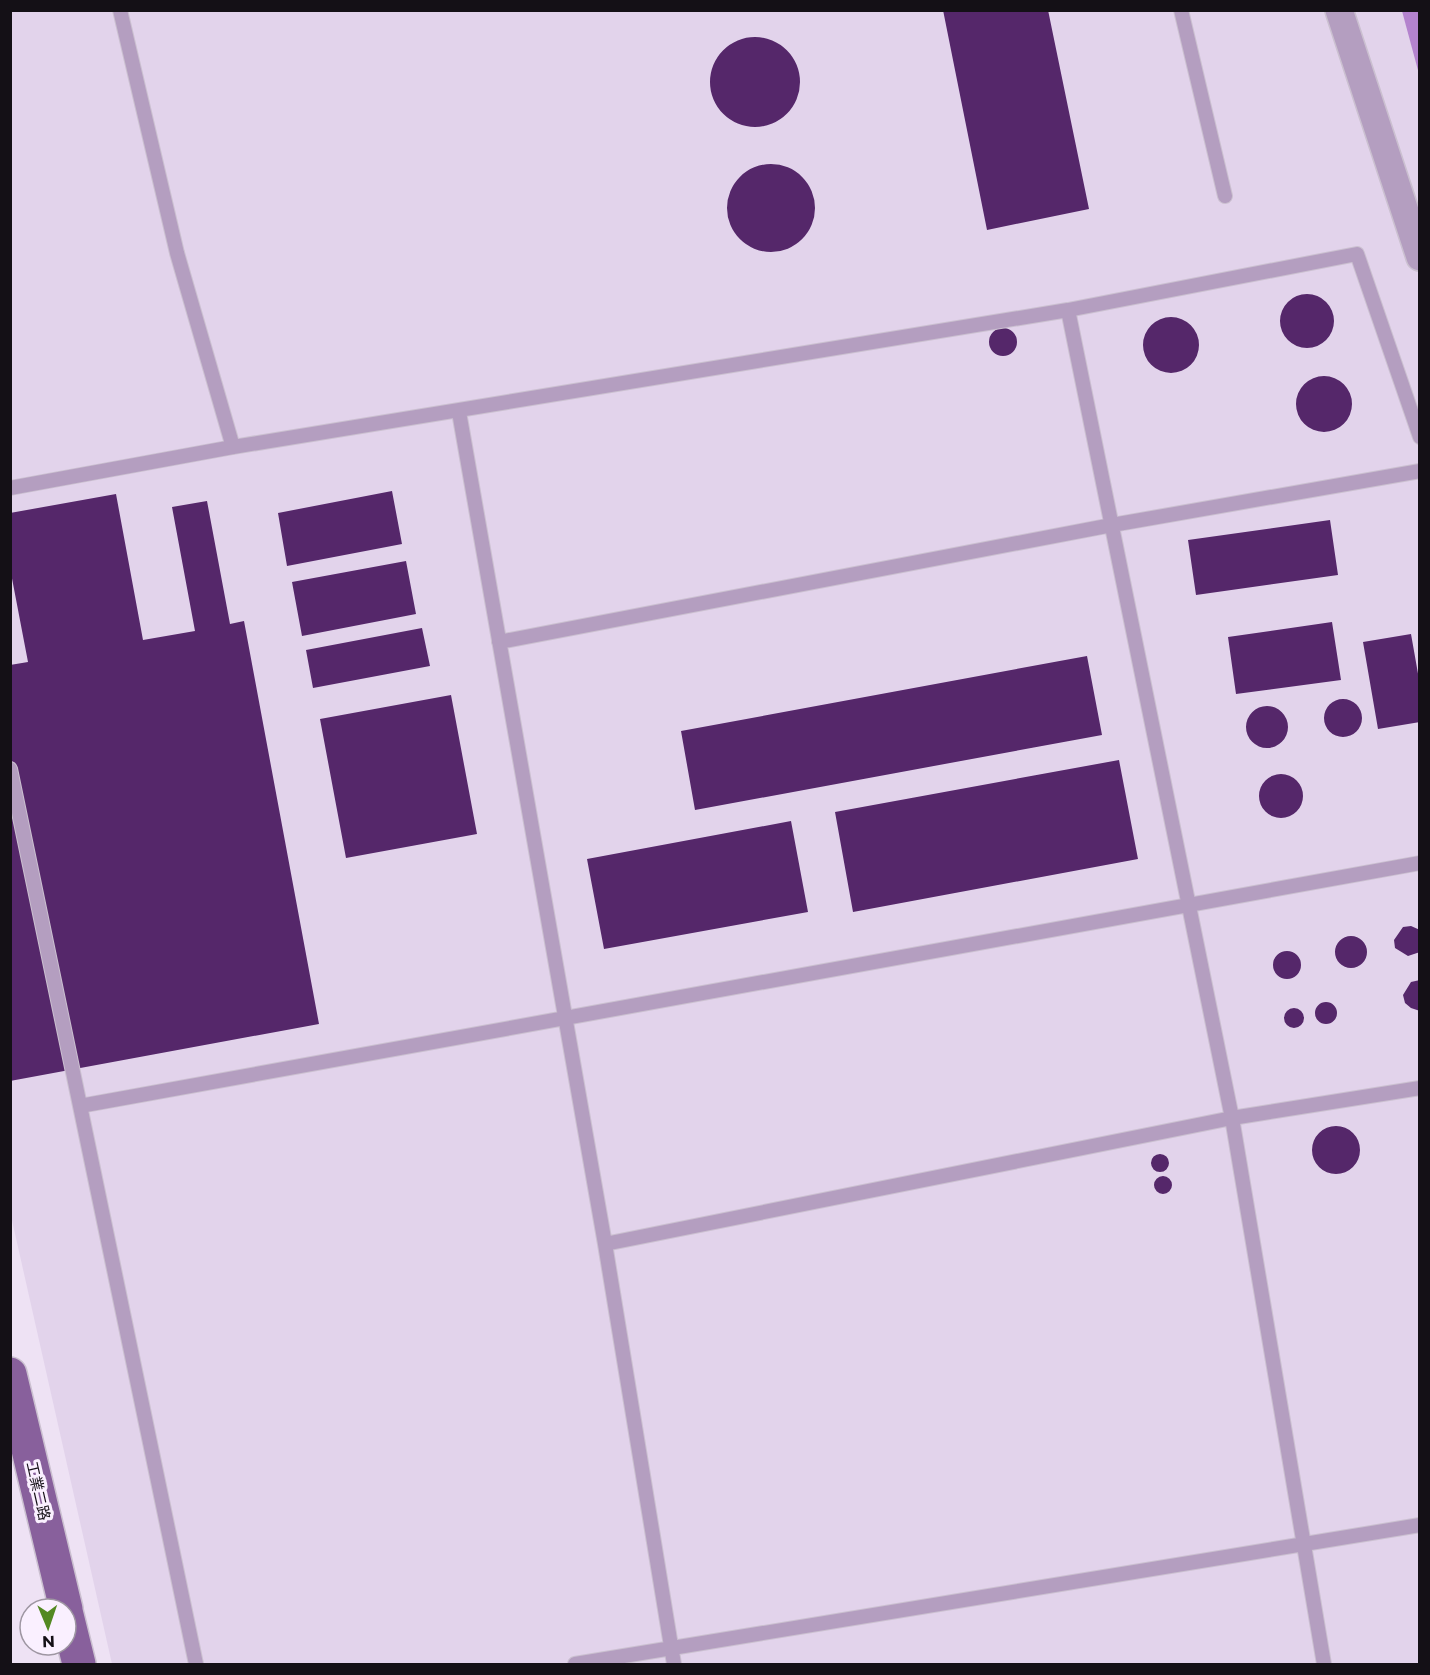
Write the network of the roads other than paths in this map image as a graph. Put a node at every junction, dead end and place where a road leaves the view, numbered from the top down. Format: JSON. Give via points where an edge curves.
{"nodes":[{"id":1,"x":120,"y":10,"type":"edge"},
{"id":2,"x":1180,"y":10,"type":"edge"},
{"id":3,"x":1339,"y":10,"type":"edge"},
{"id":4,"x":1225,"y":196,"type":"dead end"},
{"id":5,"x":1419,"y":256,"type":"edge"},
{"id":6,"x":1068,"y":310,"type":"junction"},
{"id":7,"x":459,"y":412,"type":"junction"},
{"id":8,"x":1419,"y":437,"type":"edge"},
{"id":9,"x":233,"y":447,"type":"junction"},
{"id":10,"x":1419,"y":471,"type":"edge"},
{"id":11,"x":10,"y":488,"type":"edge"},
{"id":12,"x":1112,"y":525,"type":"junction"},
{"id":13,"x":499,"y":642,"type":"junction"},
{"id":14,"x":10,"y":769,"type":"edge"},
{"id":15,"x":1419,"y":863,"type":"edge"},
{"id":16,"x":1190,"y":905,"type":"junction"},
{"id":17,"x":563,"y":1020,"type":"junction"},
{"id":18,"x":1419,"y":1088,"type":"edge"},
{"id":19,"x":80,"y":1106,"type":"junction"},
{"id":20,"x":1232,"y":1118,"type":"junction"},
{"id":21,"x":604,"y":1244,"type":"junction"},
{"id":22,"x":10,"y":1374,"type":"edge"},
{"id":23,"x":1419,"y":1525,"type":"edge"},
{"id":24,"x":1304,"y":1545,"type":"junction"},
{"id":25,"x":63,"y":1597,"type":"edge"},
{"id":26,"x":670,"y":1647,"type":"junction"},
{"id":27,"x":196,"y":1665,"type":"edge"},
{"id":28,"x":574,"y":1665,"type":"edge"},
{"id":29,"x":674,"y":1665,"type":"edge"},
{"id":30,"x":1324,"y":1665,"type":"edge"}],
"edges":[{"from":1,"to":9,"type":"lane","via":[[177,253]]},
{"from":2,"to":4,"type":"lane"},
{"from":3,"to":5,"type":"street"},
{"from":6,"to":7,"type":"lane"},
{"from":6,"to":8,"type":"lane","via":[[1356,254]]},
{"from":6,"to":12,"type":"lane"},
{"from":7,"to":9,"type":"lane"},
{"from":7,"to":13,"type":"lane"},
{"from":9,"to":11,"type":"lane"},
{"from":10,"to":12,"type":"lane"},
{"from":12,"to":13,"type":"lane"},
{"from":12,"to":16,"type":"lane"},
{"from":13,"to":17,"type":"lane"},
{"from":14,"to":19,"type":"lane"},
{"from":15,"to":16,"type":"lane"},
{"from":16,"to":17,"type":"lane"},
{"from":16,"to":20,"type":"lane"},
{"from":17,"to":19,"type":"lane"},
{"from":17,"to":21,"type":"lane"},
{"from":18,"to":20,"type":"lane"},
{"from":19,"to":27,"type":"lane"},
{"from":20,"to":21,"type":"lane"},
{"from":20,"to":24,"type":"lane"},
{"from":21,"to":26,"type":"lane"},
{"from":22,"to":25,"type":"main road","name":"工業二路"},
{"from":23,"to":24,"type":"lane"},
{"from":24,"to":26,"type":"lane"},
{"from":24,"to":30,"type":"lane"},
{"from":26,"to":28,"type":"lane"},
{"from":26,"to":29,"type":"lane"}]}
